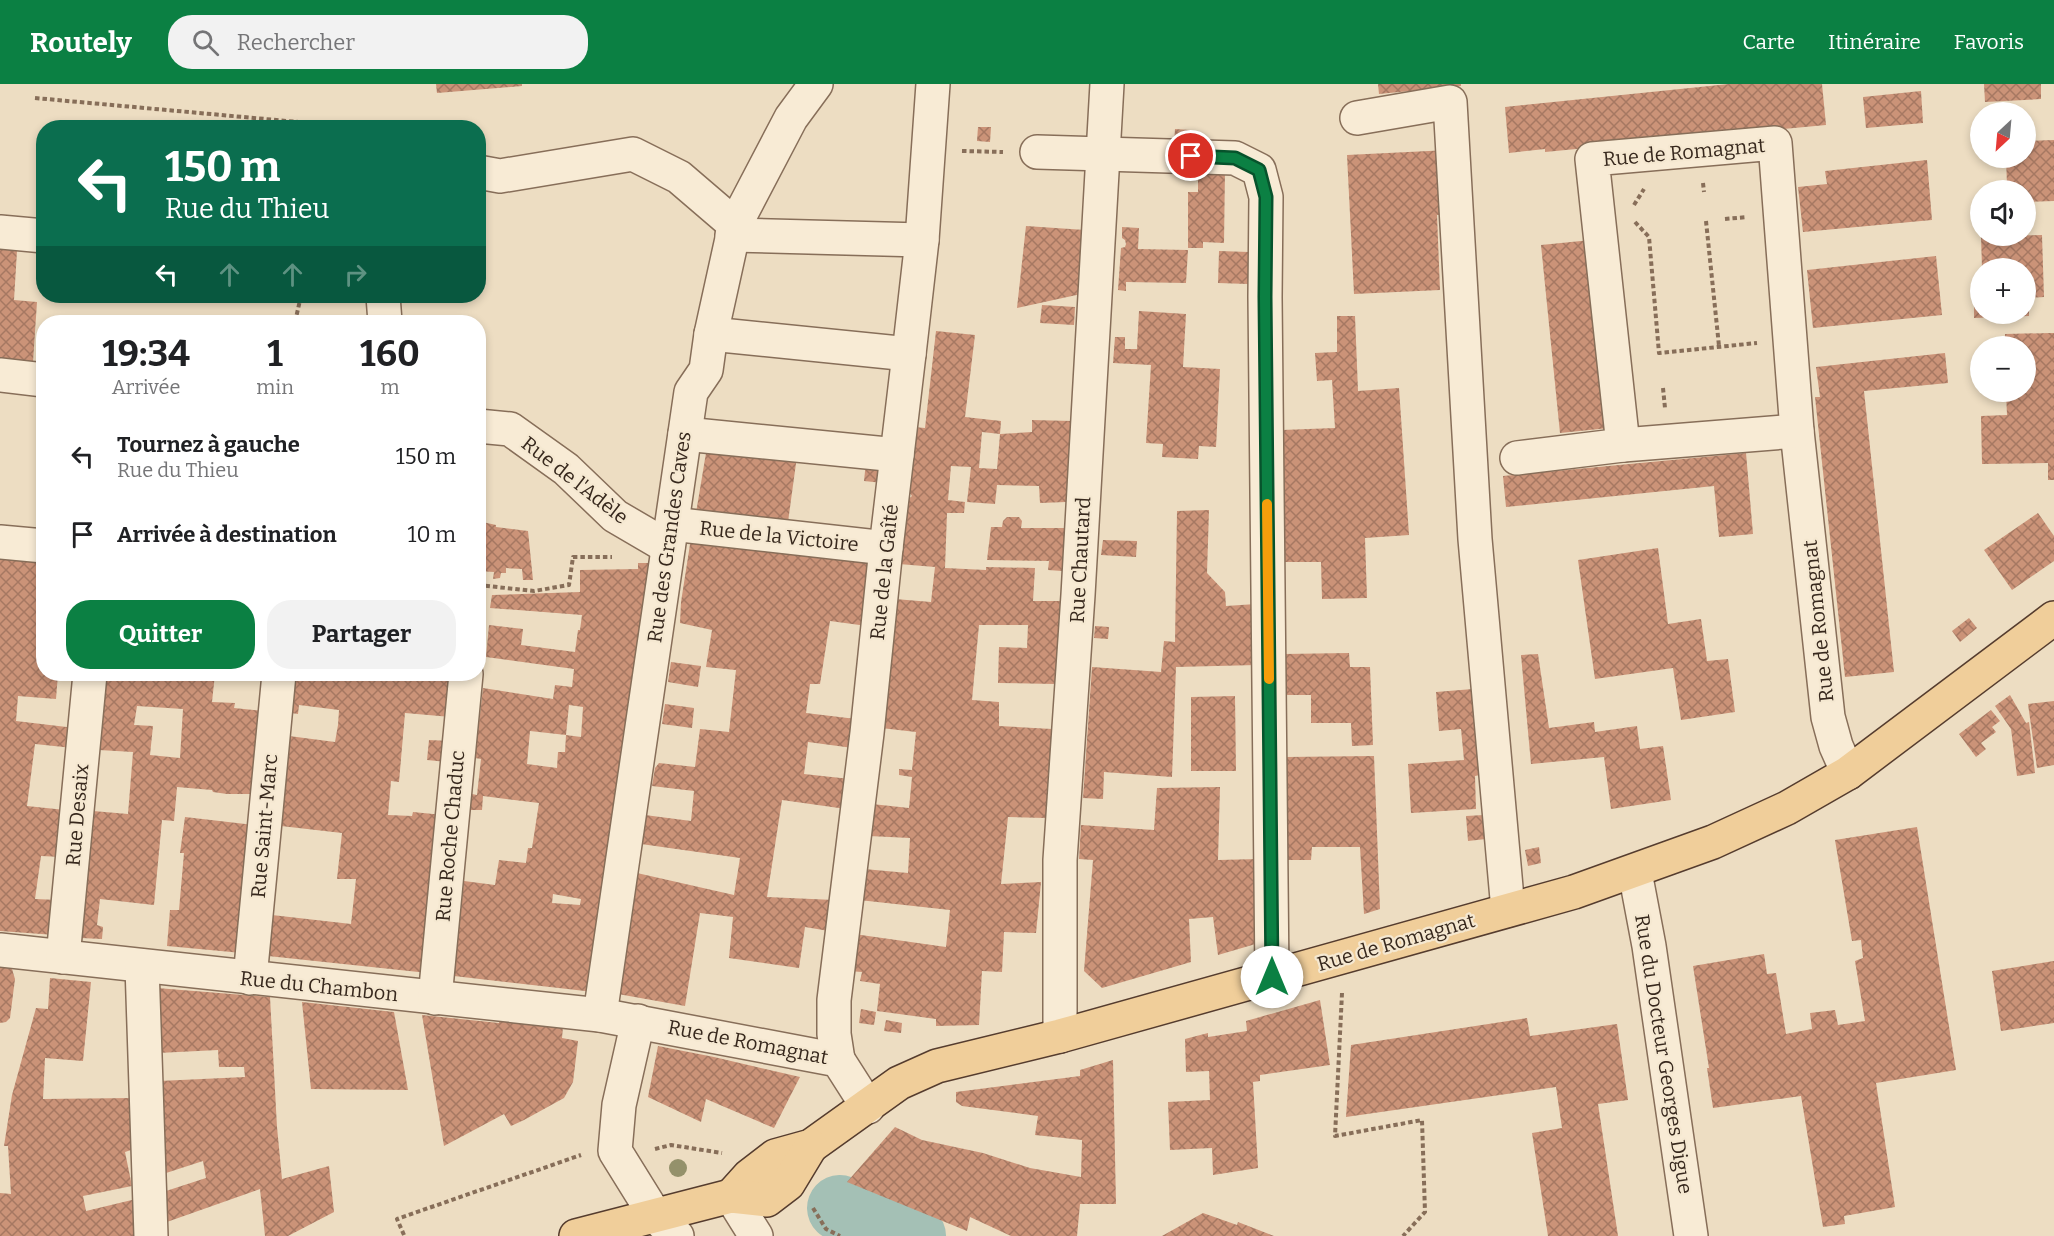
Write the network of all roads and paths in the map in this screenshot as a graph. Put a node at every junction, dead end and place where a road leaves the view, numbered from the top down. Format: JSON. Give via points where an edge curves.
{"nodes":[{"id":1,"x":816,"y":84,"type":"edge"},
{"id":2,"x":933,"y":84,"type":"edge"},
{"id":3,"x":1107,"y":84,"type":"edge"},
{"id":4,"x":35,"y":98,"type":"dead end"},
{"id":5,"x":1356,"y":118,"type":"dead end"},
{"id":6,"x":268,"y":120,"type":"edge"},
{"id":7,"x":928,"y":150,"type":"junction"},
{"id":8,"x":1036,"y":152,"type":"joint"},
{"id":9,"x":1104,"y":153,"type":"junction"},
{"id":10,"x":486,"y":173,"type":"edge"},
{"id":11,"x":1599,"y":218,"type":"junction"},
{"id":12,"x":1706,"y":220,"type":"dead end"},
{"id":13,"x":733,"y":230,"type":"junction"},
{"id":14,"x":0,"y":232,"type":"edge"},
{"id":15,"x":36,"y":235,"type":"edge"},
{"id":16,"x":922,"y":240,"type":"junction"},
{"id":17,"x":711,"y":334,"type":"junction"},
{"id":18,"x":1790,"y":340,"type":"junction"},
{"id":19,"x":1719,"y":346,"type":"junction"},
{"id":20,"x":909,"y":354,"type":"junction"},
{"id":21,"x":0,"y":375,"type":"edge"},
{"id":22,"x":36,"y":379,"type":"edge"},
{"id":23,"x":486,"y":427,"type":"edge"},
{"id":24,"x":1797,"y":431,"type":"junction"},
{"id":25,"x":685,"y":434,"type":"junction"},
{"id":26,"x":1623,"y":445,"type":"junction"},
{"id":27,"x":897,"y":455,"type":"junction"},
{"id":28,"x":1517,"y":458,"type":"dead end"},
{"id":29,"x":0,"y":542,"type":"edge"},
{"id":30,"x":669,"y":544,"type":"junction"},
{"id":31,"x":36,"y":545,"type":"edge"},
{"id":32,"x":886,"y":548,"type":"junction"},
{"id":33,"x":486,"y":586,"type":"edge"},
{"id":34,"x":2054,"y":618,"type":"edge"},
{"id":35,"x":89,"y":681,"type":"edge"},
{"id":36,"x":278,"y":681,"type":"edge"},
{"id":37,"x":465,"y":681,"type":"edge"},
{"id":38,"x":1848,"y":772,"type":"junction"},
{"id":39,"x":1635,"y":872,"type":"junction"},
{"id":40,"x":1508,"y":910,"type":"junction"},
{"id":41,"x":0,"y":950,"type":"edge"},
{"id":42,"x":1343,"y":956,"type":"junction"},
{"id":43,"x":63,"y":957,"type":"junction"},
{"id":44,"x":142,"y":966,"type":"junction"},
{"id":45,"x":1272,"y":977,"type":"junction"},
{"id":46,"x":250,"y":978,"type":"junction"},
{"id":47,"x":435,"y":998,"type":"junction"},
{"id":48,"x":600,"y":1015,"type":"junction"},
{"id":49,"x":638,"y":1021,"type":"junction"},
{"id":50,"x":1060,"y":1036,"type":"junction"},
{"id":51,"x":838,"y":1060,"type":"junction"},
{"id":52,"x":868,"y":1107,"type":"junction"},
{"id":53,"x":650,"y":1150,"type":"dead end"},
{"id":54,"x":586,"y":1153,"type":"dead end"},
{"id":55,"x":728,"y":1154,"type":"dead end"},
{"id":56,"x":731,"y":1196,"type":"junction"},
{"id":57,"x":812,"y":1205,"type":"dead end"},
{"id":58,"x":666,"y":1227,"type":"edge"},
{"id":59,"x":404,"y":1235,"type":"edge"},
{"id":60,"x":150,"y":1236,"type":"edge"},
{"id":61,"x":576,"y":1236,"type":"edge"},
{"id":62,"x":756,"y":1236,"type":"edge"},
{"id":63,"x":840,"y":1236,"type":"edge"},
{"id":64,"x":1403,"y":1236,"type":"edge"},
{"id":65,"x":1691,"y":1236,"type":"edge"}],
"edges":[{"from":1,"to":13,"type":"street","name":"Rue des Grandes Caves","via":[[791,118]]},
{"from":2,"to":7,"type":"street","name":"Rue de la Gaîté"},
{"from":3,"to":9,"type":"street","name":"Rue Chautard"},
{"from":4,"to":6,"type":"path"},
{"from":5,"to":40,"type":"street","via":[[1450,102],[1475,539]]},
{"from":7,"to":8,"type":"path"},
{"from":7,"to":16,"type":"street","name":"Rue de la Gaîté"},
{"from":8,"to":9,"type":"street"},
{"from":9,"to":45,"type":"street","via":[[1235,158],[1259,170],[1266,197]]},
{"from":9,"to":50,"type":"street","name":"Rue Chautard","via":[[1060,860]]},
{"from":10,"to":13,"type":"street","via":[[500,176],[633,154],[679,177]]},
{"from":11,"to":18,"type":"street","name":"Rue de Romagnat","via":[[1592,159],[1775,143]]},
{"from":11,"to":19,"type":"path","via":[[1626,214],[1649,237],[1659,353]]},
{"from":11,"to":26,"type":"street","name":"Rue de Romagnat"},
{"from":12,"to":19,"type":"path"},
{"from":13,"to":16,"type":"street"},
{"from":13,"to":17,"type":"street","name":"Rue des Grandes Caves"},
{"from":14,"to":15,"type":"street"},
{"from":16,"to":20,"type":"street","name":"Rue de la Gaîté"},
{"from":17,"to":20,"type":"street"},
{"from":17,"to":25,"type":"street","name":"Rue des Grandes Caves","via":[[706,370],[691,392]]},
{"from":18,"to":19,"type":"path"},
{"from":18,"to":24,"type":"street","name":"Rue de Romagnat"},
{"from":20,"to":27,"type":"street","name":"Rue de la Gaîté"},
{"from":21,"to":22,"type":"street"},
{"from":23,"to":30,"type":"street","name":"Rue de l'Adèle","via":[[510,429],[566,469],[615,516]]},
{"from":24,"to":26,"type":"street"},
{"from":24,"to":38,"type":"street","name":"Rue de Romagnat","via":[[1828,717]]},
{"from":25,"to":27,"type":"street"},
{"from":25,"to":30,"type":"street","name":"Rue des Grandes Caves"},
{"from":26,"to":28,"type":"street"},
{"from":27,"to":32,"type":"street","name":"Rue de la Gaîté"},
{"from":29,"to":31,"type":"street"},
{"from":30,"to":32,"type":"street","name":"Rue de la Victoire"},
{"from":30,"to":33,"type":"path","via":[[609,556],[573,557],[569,585],[534,591]]},
{"from":30,"to":48,"type":"street","name":"Rue des Grandes Caves"},
{"from":32,"to":51,"type":"street","name":"Rue de la Gaîté","via":[[834,1000]]},
{"from":34,"to":38,"type":"main road","name":"Rue de Romagnat"},
{"from":35,"to":43,"type":"street","name":"Rue Desaix"},
{"from":36,"to":46,"type":"street","name":"Rue Saint-Marc"},
{"from":37,"to":47,"type":"street","name":"Rue Roche Chaduc"},
{"from":38,"to":39,"type":"main road","name":"Rue de Romagnat","via":[[1787,808]]},
{"from":39,"to":40,"type":"main road","name":"Rue de Romagnat"},
{"from":39,"to":65,"type":"street","name":"Rue du Docteur Georges Digue"},
{"from":40,"to":42,"type":"main road","name":"Rue de Romagnat"},
{"from":41,"to":43,"type":"street","name":"Rue du Chambon"},
{"from":42,"to":45,"type":"main road","name":"Rue de Romagnat"},
{"from":42,"to":64,"type":"path","via":[[1335,1136],[1422,1120],[1425,1212]]},
{"from":43,"to":44,"type":"street","name":"Rue du Chambon"},
{"from":44,"to":46,"type":"street","name":"Rue du Chambon"},
{"from":44,"to":60,"type":"street"},
{"from":45,"to":50,"type":"main road","name":"Rue de Romagnat"},
{"from":46,"to":47,"type":"street","name":"Rue du Chambon"},
{"from":47,"to":48,"type":"street","name":"Rue du Chambon"},
{"from":48,"to":49,"type":"street","name":"Rue du Chambon"},
{"from":49,"to":51,"type":"street","name":"Rue de Romagnat"},
{"from":49,"to":58,"type":"street","via":[[619,1105],[615,1151]]},
{"from":50,"to":52,"type":"main road","name":"Rue de Romagnat","via":[[937,1066],[899,1083]]},
{"from":51,"to":52,"type":"street","name":"Rue de Romagnat"},
{"from":52,"to":56,"type":"main road","name":"Rue de Romagnat","via":[[811,1146],[788,1184],[767,1200]]},
{"from":53,"to":55,"type":"path","via":[[671,1145]]},
{"from":54,"to":59,"type":"path","via":[[397,1219]]},
{"from":56,"to":58,"type":"main road"},
{"from":56,"to":62,"type":"street"},
{"from":57,"to":63,"type":"path","via":[[826,1229]]},
{"from":58,"to":61,"type":"main road"}]}
